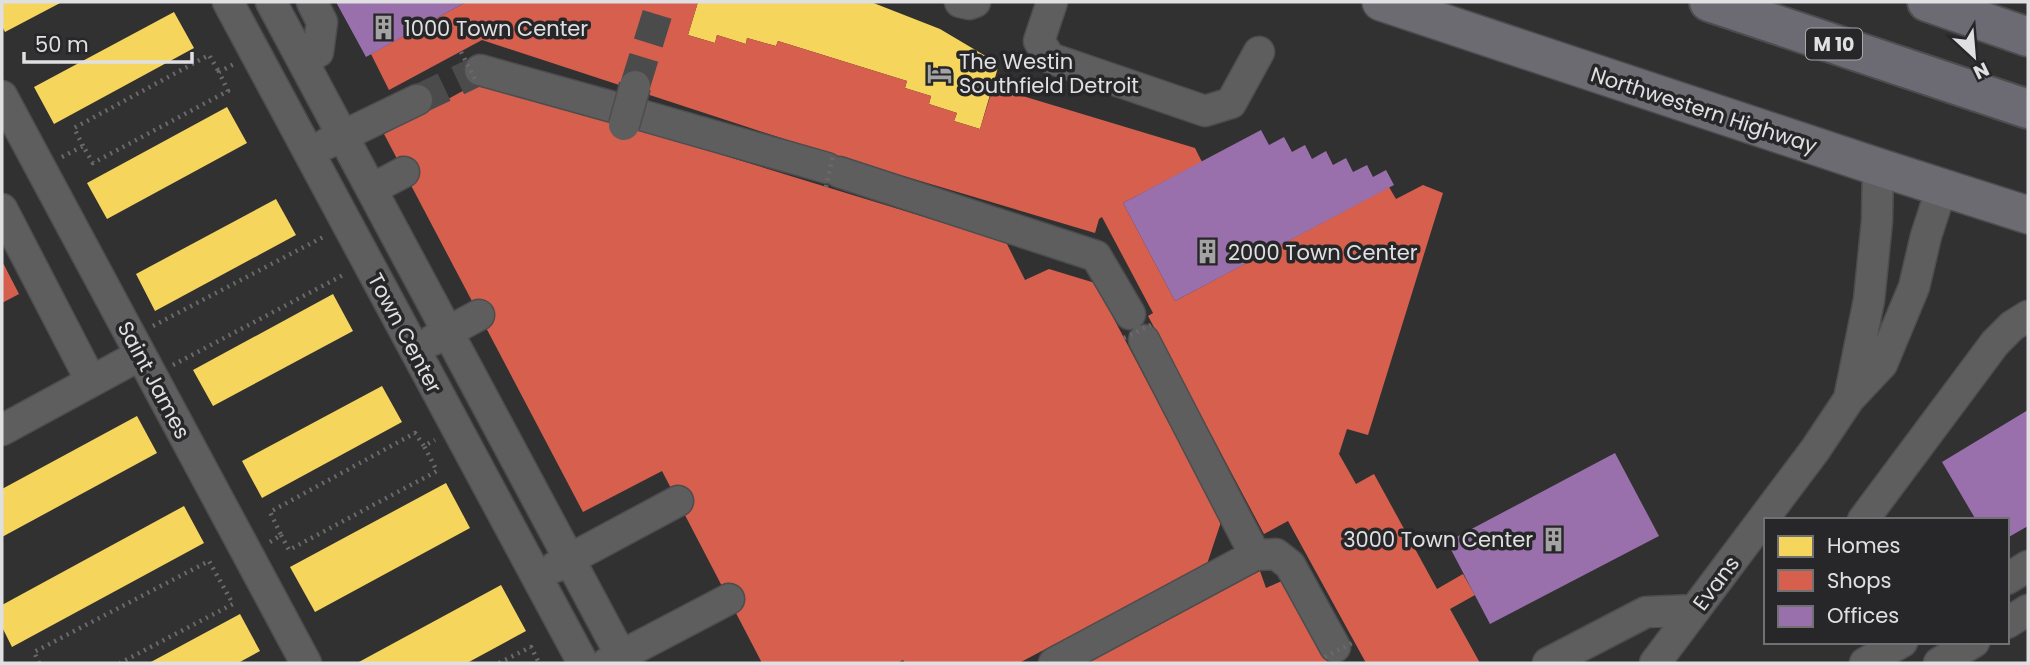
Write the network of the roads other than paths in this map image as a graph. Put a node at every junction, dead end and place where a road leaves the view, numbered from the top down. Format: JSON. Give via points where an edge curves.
{"nodes":[{"id":1,"x":228,"y":2,"type":"edge"},
{"id":2,"x":271,"y":2,"type":"edge"},
{"id":3,"x":312,"y":2,"type":"edge"},
{"id":4,"x":960,"y":2,"type":"edge"},
{"id":5,"x":975,"y":2,"type":"edge"},
{"id":6,"x":1052,"y":2,"type":"edge"},
{"id":7,"x":1381,"y":2,"type":"edge"},
{"id":8,"x":1709,"y":2,"type":"edge"},
{"id":9,"x":1927,"y":2,"type":"edge"},
{"id":10,"x":2028,"y":37,"type":"edge"},
{"id":11,"x":1259,"y":52,"type":"dead end"},
{"id":12,"x":303,"y":60,"type":"junction"},
{"id":13,"x":472,"y":69,"type":"tunnel mouth"},
{"id":14,"x":635,"y":86,"type":"tunnel mouth"},
{"id":15,"x":2,"y":96,"type":"edge"},
{"id":16,"x":417,"y":100,"type":"tunnel mouth"},
{"id":17,"x":2028,"y":109,"type":"edge"},
{"id":18,"x":626,"y":116,"type":"junction"},
{"id":19,"x":342,"y":135,"type":"junction"},
{"id":20,"x":310,"y":153,"type":"junction"},
{"id":21,"x":1878,"y":167,"type":"junction"},
{"id":22,"x":404,"y":173,"type":"dead end"},
{"id":23,"x":1942,"y":187,"type":"junction"},
{"id":24,"x":372,"y":189,"type":"junction"},
{"id":25,"x":2,"y":209,"type":"edge"},
{"id":26,"x":2028,"y":215,"type":"edge"},
{"id":27,"x":479,"y":315,"type":"dead end"},
{"id":28,"x":2028,"y":316,"type":"edge"},
{"id":29,"x":448,"y":331,"type":"junction"},
{"id":30,"x":414,"y":350,"type":"junction"},
{"id":31,"x":140,"y":355,"type":"junction"},
{"id":32,"x":91,"y":381,"type":"junction"},
{"id":33,"x":1849,"y":399,"type":"junction"},
{"id":34,"x":2,"y":430,"type":"edge"},
{"id":35,"x":678,"y":502,"type":"dead end"},
{"id":36,"x":1864,"y":518,"type":"edge"},
{"id":37,"x":1255,"y":555,"type":"junction"},
{"id":38,"x":571,"y":559,"type":"junction"},
{"id":39,"x":2028,"y":566,"type":"edge"},
{"id":40,"x":537,"y":577,"type":"junction"},
{"id":41,"x":2009,"y":578,"type":"edge"},
{"id":42,"x":729,"y":599,"type":"dead end"},
{"id":43,"x":1695,"y":610,"type":"junction"},
{"id":44,"x":2028,"y":610,"type":"edge"},
{"id":45,"x":2009,"y":622,"type":"edge"},
{"id":46,"x":1898,"y":644,"type":"edge"},
{"id":47,"x":1971,"y":644,"type":"edge"},
{"id":48,"x":1340,"y":654,"type":"edge"},
{"id":49,"x":618,"y":661,"type":"edge"},
{"id":50,"x":306,"y":663,"type":"edge"},
{"id":51,"x":583,"y":663,"type":"edge"},
{"id":52,"x":1054,"y":663,"type":"edge"},
{"id":53,"x":1548,"y":663,"type":"edge"},
{"id":54,"x":1655,"y":663,"type":"edge"},
{"id":55,"x":1865,"y":663,"type":"edge"},
{"id":56,"x":1939,"y":663,"type":"edge"}],
"edges":[{"from":1,"to":20,"type":"street","name":"Town Center"},
{"from":2,"to":12,"type":"street","name":"Town Center"},
{"from":3,"to":12,"type":"street","via":[[322,22],[318,52]]},
{"from":4,"to":5,"type":"street"},
{"from":6,"to":11,"type":"street","via":[[1039,41],[1050,58],[1205,111],[1231,103]]},
{"from":7,"to":21,"type":"main road","name":"Northwestern Highway"},
{"from":8,"to":17,"type":"highway","number":"M 10"},
{"from":9,"to":10,"type":"highway"},
{"from":12,"to":19,"type":"street","name":"Town Center"},
{"from":13,"to":18,"type":"street"},
{"from":14,"to":18,"type":"street","bridge":true},
{"from":15,"to":31,"type":"street","name":"Saint James"},
{"from":16,"to":19,"type":"street"},
{"from":18,"to":37,"type":"street","via":[[831,170],[1096,256]]},
{"from":19,"to":20,"type":"street"},
{"from":19,"to":24,"type":"street","name":"Town Center"},
{"from":20,"to":30,"type":"street","name":"Town Center"},
{"from":21,"to":23,"type":"main road","name":"Northwestern Highway"},
{"from":21,"to":33,"type":"street","name":"Evans","via":[[1869,300]]},
{"from":22,"to":24,"type":"street"},
{"from":23,"to":26,"type":"main road","name":"Northwestern Highway"},
{"from":23,"to":33,"type":"street","name":"Evans","via":[[1914,287],[1892,342],[1882,364]]},
{"from":24,"to":29,"type":"street","name":"Town Center"},
{"from":25,"to":32,"type":"street"},
{"from":27,"to":29,"type":"street"},
{"from":28,"to":36,"type":"street","via":[[1995,343]]},
{"from":29,"to":30,"type":"street"},
{"from":29,"to":38,"type":"street","name":"Town Center"},
{"from":30,"to":40,"type":"street","name":"Town Center"},
{"from":31,"to":32,"type":"street"},
{"from":31,"to":50,"type":"street","name":"Saint James"},
{"from":32,"to":34,"type":"street"},
{"from":33,"to":43,"type":"street","name":"Evans"},
{"from":35,"to":38,"type":"street"},
{"from":37,"to":48,"type":"street","via":[[1276,554],[1290,565]]},
{"from":37,"to":52,"type":"street"},
{"from":38,"to":40,"type":"street"},
{"from":38,"to":49,"type":"street","name":"Town Center"},
{"from":39,"to":41,"type":"street"},
{"from":40,"to":51,"type":"street","name":"Town Center"},
{"from":42,"to":49,"type":"street"},
{"from":43,"to":53,"type":"street","via":[[1646,612]]},
{"from":43,"to":54,"type":"street","name":"Evans"},
{"from":44,"to":45,"type":"street"},
{"from":46,"to":55,"type":"street"},
{"from":47,"to":56,"type":"street"}]}
